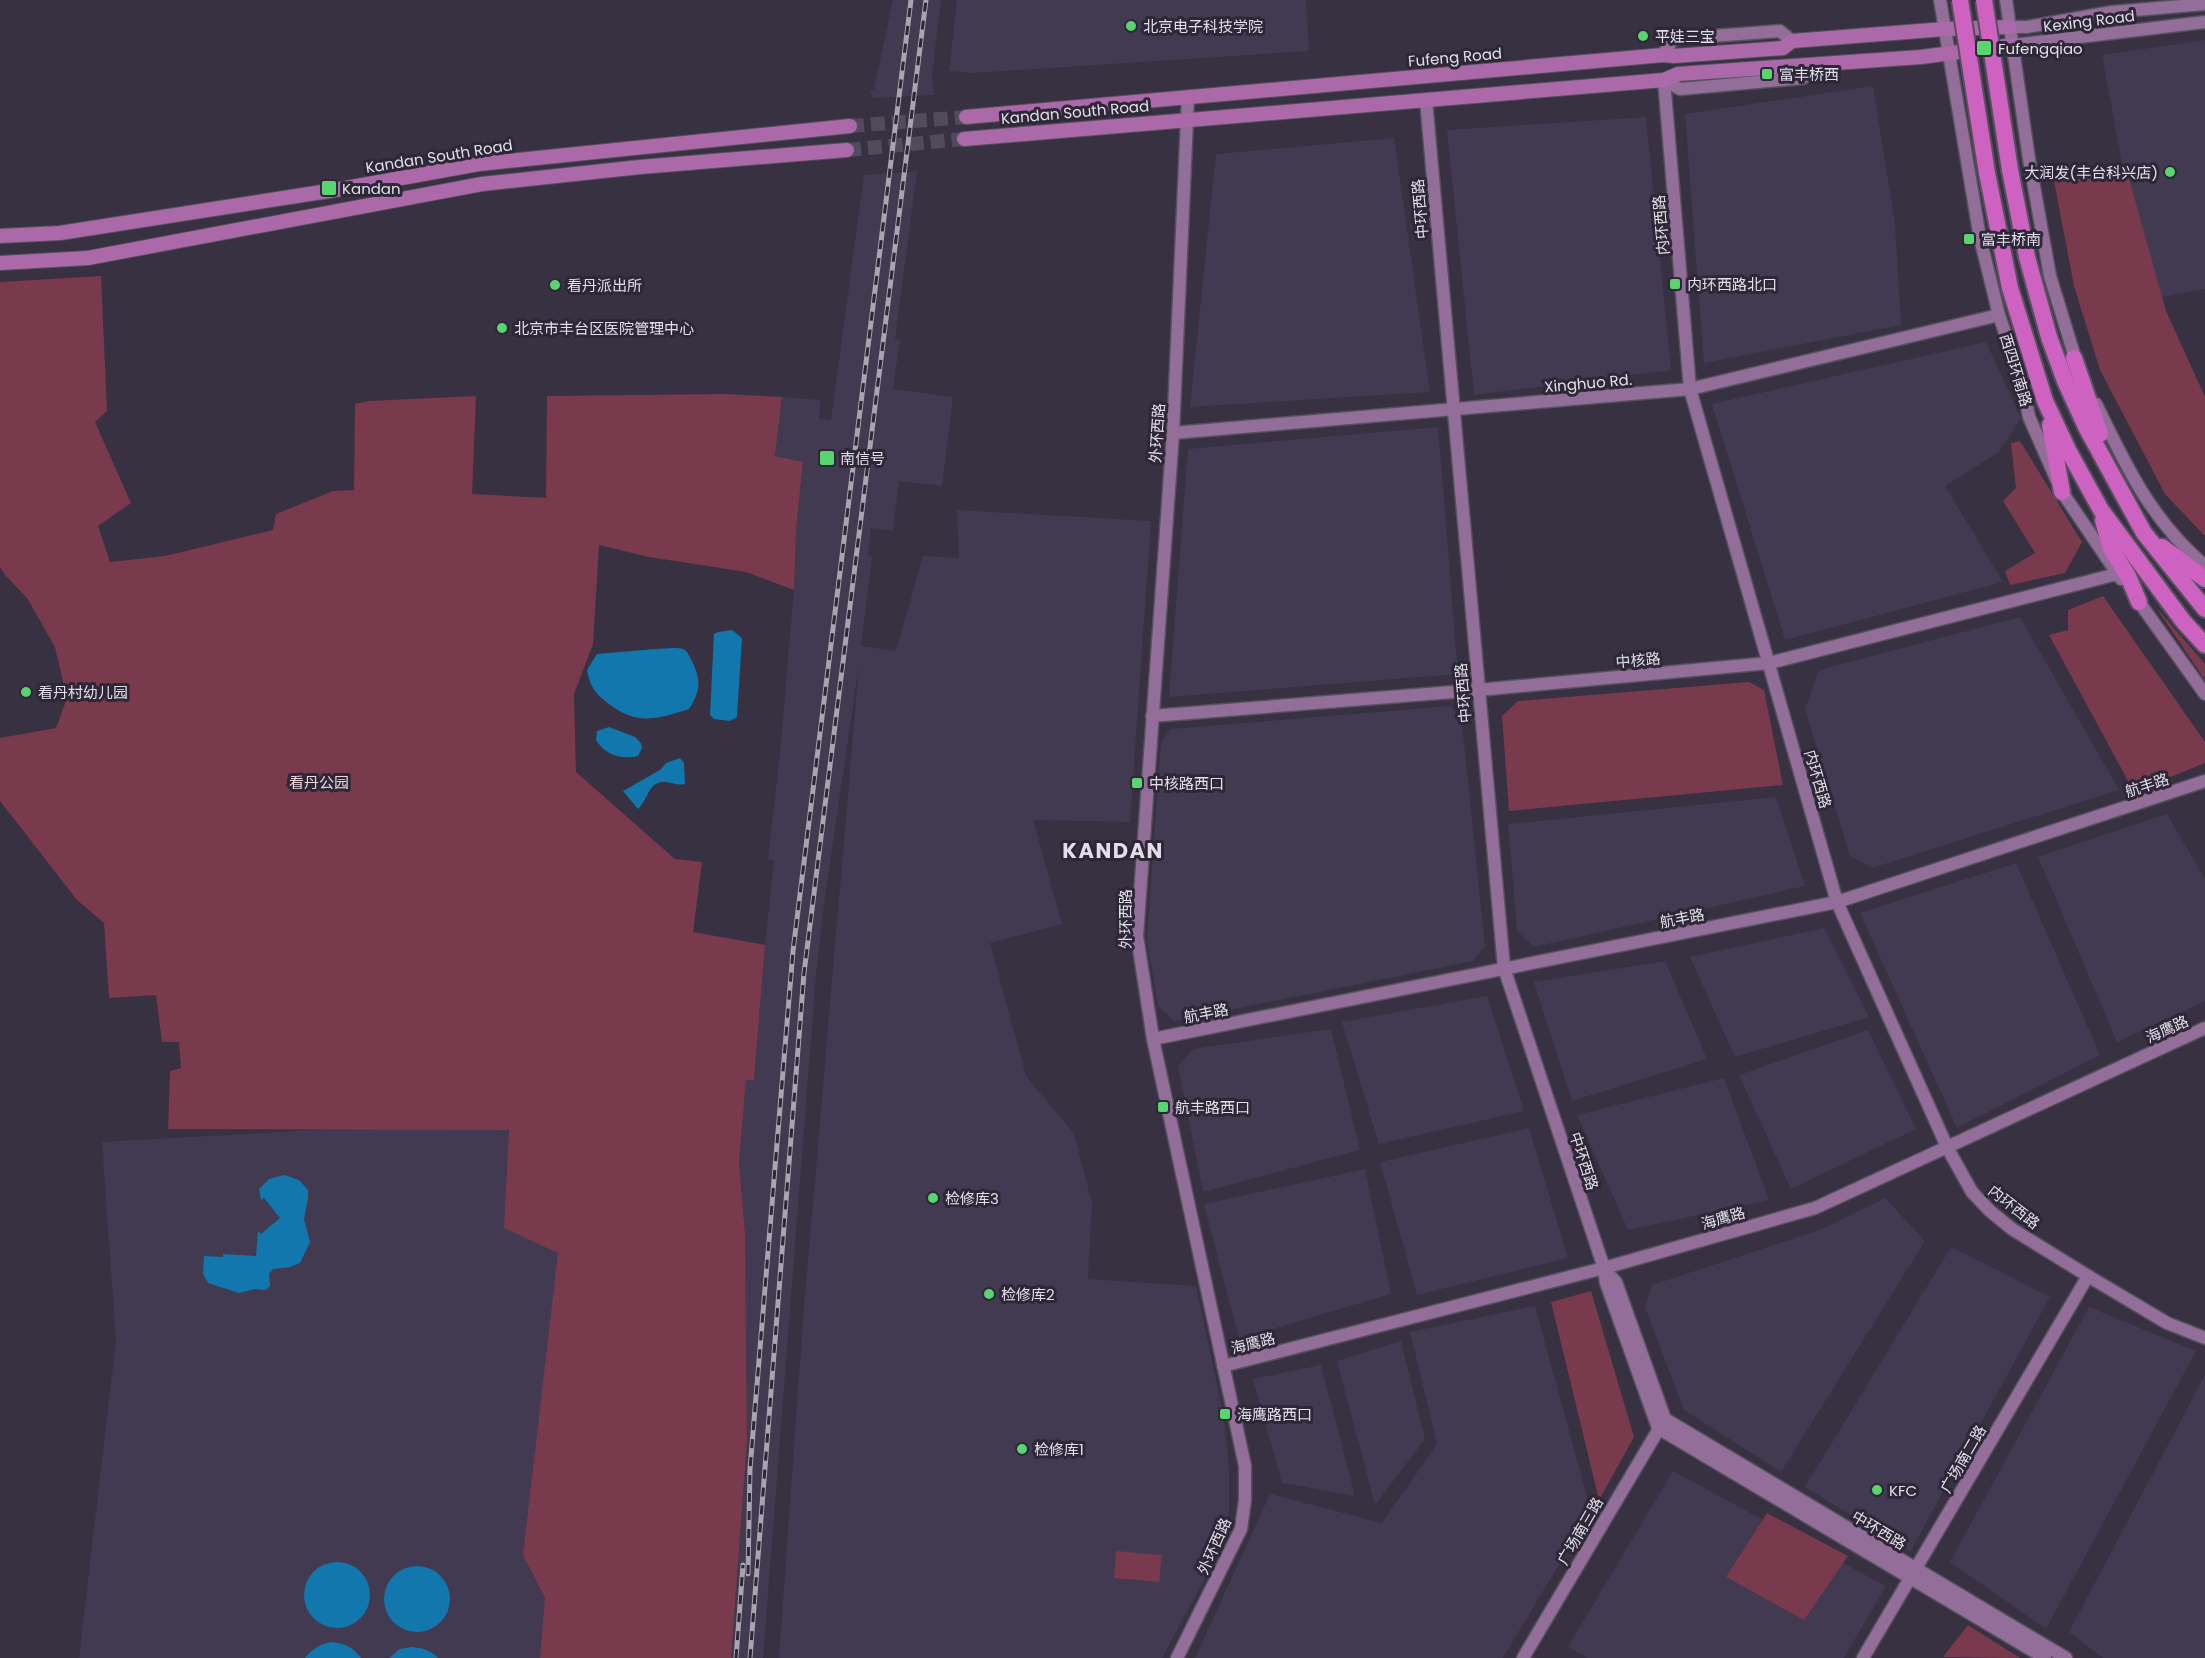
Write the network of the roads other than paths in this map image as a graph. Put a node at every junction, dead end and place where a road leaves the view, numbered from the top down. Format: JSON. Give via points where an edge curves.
{"nodes":[{"id":1,"x":1940,"y":0,"type":"edge"},
{"id":2,"x":1960,"y":0,"type":"edge"},
{"id":3,"x":1984,"y":0,"type":"edge"},
{"id":4,"x":2006,"y":0,"type":"edge"},
{"id":5,"x":2205,"y":4,"type":"edge"},
{"id":6,"x":2205,"y":22,"type":"edge"},
{"id":7,"x":2010,"y":27,"type":"junction"},
{"id":8,"x":1945,"y":29,"type":"junction"},
{"id":9,"x":2013,"y":45,"type":"junction"},
{"id":10,"x":1948,"y":53,"type":"junction"},
{"id":11,"x":1664,"y":80,"type":"junction"},
{"id":12,"x":1188,"y":97,"type":"junction"},
{"id":13,"x":1426,"y":100,"type":"junction"},
{"id":14,"x":966,"y":117,"type":"tunnel mouth"},
{"id":15,"x":1188,"y":119,"type":"junction"},
{"id":16,"x":850,"y":126,"type":"tunnel mouth"},
{"id":17,"x":964,"y":139,"type":"tunnel mouth"},
{"id":18,"x":847,"y":150,"type":"tunnel mouth"},
{"id":19,"x":0,"y":236,"type":"edge"},
{"id":20,"x":0,"y":263,"type":"edge"},
{"id":21,"x":1999,"y":315,"type":"junction"},
{"id":22,"x":2074,"y":358,"type":"junction"},
{"id":23,"x":1690,"y":389,"type":"junction"},
{"id":24,"x":2045,"y":401,"type":"junction"},
{"id":25,"x":1453,"y":411,"type":"junction"},
{"id":26,"x":1173,"y":433,"type":"junction"},
{"id":27,"x":2118,"y":489,"type":"junction"},
{"id":28,"x":2062,"y":492,"type":"junction"},
{"id":29,"x":2101,"y":510,"type":"junction"},
{"id":30,"x":2144,"y":533,"type":"junction"},
{"id":31,"x":2205,"y":566,"type":"edge"},
{"id":32,"x":2117,"y":574,"type":"junction"},
{"id":33,"x":2205,"y":579,"type":"edge"},
{"id":34,"x":2139,"y":602,"type":"junction"},
{"id":35,"x":2205,"y":609,"type":"edge"},
{"id":36,"x":2205,"y":645,"type":"edge"},
{"id":37,"x":1769,"y":663,"type":"junction"},
{"id":38,"x":1478,"y":690,"type":"junction"},
{"id":39,"x":2205,"y":694,"type":"edge"},
{"id":40,"x":1152,"y":716,"type":"junction"},
{"id":41,"x":2205,"y":781,"type":"edge"},
{"id":42,"x":1837,"y":902,"type":"junction"},
{"id":43,"x":1504,"y":968,"type":"junction"},
{"id":44,"x":2205,"y":1028,"type":"edge"},
{"id":45,"x":1154,"y":1039,"type":"junction"},
{"id":46,"x":1947,"y":1149,"type":"junction"},
{"id":47,"x":1604,"y":1268,"type":"junction"},
{"id":48,"x":2088,"y":1276,"type":"junction"},
{"id":49,"x":2205,"y":1338,"type":"edge"},
{"id":50,"x":1223,"y":1366,"type":"junction"},
{"id":51,"x":1661,"y":1423,"type":"junction"},
{"id":52,"x":1913,"y":1573,"type":"junction"},
{"id":53,"x":1177,"y":1658,"type":"edge"},
{"id":54,"x":1523,"y":1658,"type":"edge"},
{"id":55,"x":1863,"y":1658,"type":"edge"},
{"id":56,"x":2045,"y":1658,"type":"edge"},
{"id":57,"x":2066,"y":1658,"type":"edge"}],
"edges":[{"from":1,"to":8,"type":"street","name":"西四环南路"},
{"from":2,"to":24,"type":"highway","name":"西四环南路","bridge":true,"via":[[2010,288]]},
{"from":3,"to":27,"type":"highway","bridge":true,"via":[[2010,170],[2027,256],[2049,337],[2069,390]]},
{"from":4,"to":7,"type":"street"},
{"from":5,"to":7,"type":"street","name":"Kexing Road"},
{"from":6,"to":9,"type":"street","name":"Kexing Road"},
{"from":7,"to":8,"type":"main road","name":"Fufeng Road"},
{"from":7,"to":9,"type":"street"},
{"from":8,"to":10,"type":"street","name":"西四环南路"},
{"from":8,"to":12,"type":"main road","name":"Fufeng Road","via":[[1792,41],[1783,48]]},
{"from":9,"to":10,"type":"main road"},
{"from":9,"to":22,"type":"street","via":[[2050,276]]},
{"from":10,"to":11,"type":"main road","via":[[1678,74]]},
{"from":10,"to":21,"type":"street","name":"西四环南路","via":[[1980,238]]},
{"from":11,"to":13,"type":"main road"},
{"from":11,"to":23,"type":"street","name":"内环西路"},
{"from":12,"to":14,"type":"main road","name":"Fufeng Road"},
{"from":12,"to":15,"type":"street","name":"外环西路"},
{"from":13,"to":15,"type":"main road"},
{"from":13,"to":25,"type":"street","name":"中环西路"},
{"from":15,"to":17,"type":"main road","name":"Kandan South Road"},
{"from":15,"to":26,"type":"street","name":"外环西路"},
{"from":16,"to":19,"type":"main road","name":"Kandan South Road","via":[[479,164],[71,231]]},
{"from":18,"to":20,"type":"main road","via":[[482,184],[88,258]]},
{"from":21,"to":23,"type":"street","name":"Xinghuo Rd."},
{"from":21,"to":28,"type":"street","name":"西四环南路","via":[[2029,417]]},
{"from":22,"to":27,"type":"highway"},
{"from":22,"to":31,"type":"street","via":[[2147,500],[2162,522]]},
{"from":23,"to":25,"type":"street","name":"Xinghuo Rd."},
{"from":23,"to":37,"type":"street","name":"内环西路"},
{"from":24,"to":28,"type":"highway"},
{"from":24,"to":29,"type":"highway","name":"西四环南路"},
{"from":25,"to":26,"type":"street","name":"Xinghuo Rd."},
{"from":25,"to":38,"type":"street","name":"中环西路"},
{"from":26,"to":40,"type":"street","name":"外环西路"},
{"from":27,"to":30,"type":"highway"},
{"from":28,"to":32,"type":"street","name":"西四环南路"},
{"from":29,"to":34,"type":"highway","via":[[2111,549]]},
{"from":29,"to":36,"type":"highway","name":"西四环南路"},
{"from":30,"to":33,"type":"highway"},
{"from":30,"to":35,"type":"highway"},
{"from":32,"to":34,"type":"street","name":"西四环南路"},
{"from":32,"to":37,"type":"street","name":"中核路"},
{"from":34,"to":39,"type":"street","name":"西四环南路"},
{"from":37,"to":38,"type":"street","name":"中核路"},
{"from":37,"to":42,"type":"street","name":"内环西路"},
{"from":38,"to":40,"type":"street","name":"中核路"},
{"from":38,"to":43,"type":"street","name":"中环西路"},
{"from":40,"to":45,"type":"street","name":"外环西路","via":[[1137,936]]},
{"from":41,"to":42,"type":"street","name":"航丰路"},
{"from":42,"to":43,"type":"street","name":"航丰路"},
{"from":42,"to":46,"type":"street","name":"内环西路"},
{"from":43,"to":45,"type":"street","name":"航丰路"},
{"from":43,"to":47,"type":"street","name":"中环西路"},
{"from":44,"to":46,"type":"street","name":"海鹰路"},
{"from":45,"to":50,"type":"street","name":"外环西路"},
{"from":46,"to":47,"type":"street","name":"海鹰路","via":[[1815,1208]]},
{"from":46,"to":48,"type":"street","name":"内环西路","via":[[1972,1192],[1990,1211]]},
{"from":47,"to":50,"type":"street","name":"海鹰路"},
{"from":47,"to":51,"type":"street","name":"中环西路","via":[[1616,1282]]},
{"from":48,"to":49,"type":"street","name":"内环西路","via":[[2167,1323]]},
{"from":48,"to":52,"type":"street","name":"广场南二路"},
{"from":50,"to":53,"type":"street","name":"外环西路","via":[[1245,1466],[1241,1529]]},
{"from":51,"to":52,"type":"street","name":"中环西路"},
{"from":51,"to":54,"type":"street","name":"广场南三路"},
{"from":52,"to":55,"type":"street","name":"广场南二路"},
{"from":52,"to":56,"type":"street","name":"中环西路"},
{"from":52,"to":57,"type":"street","name":"中环西路"}]}
